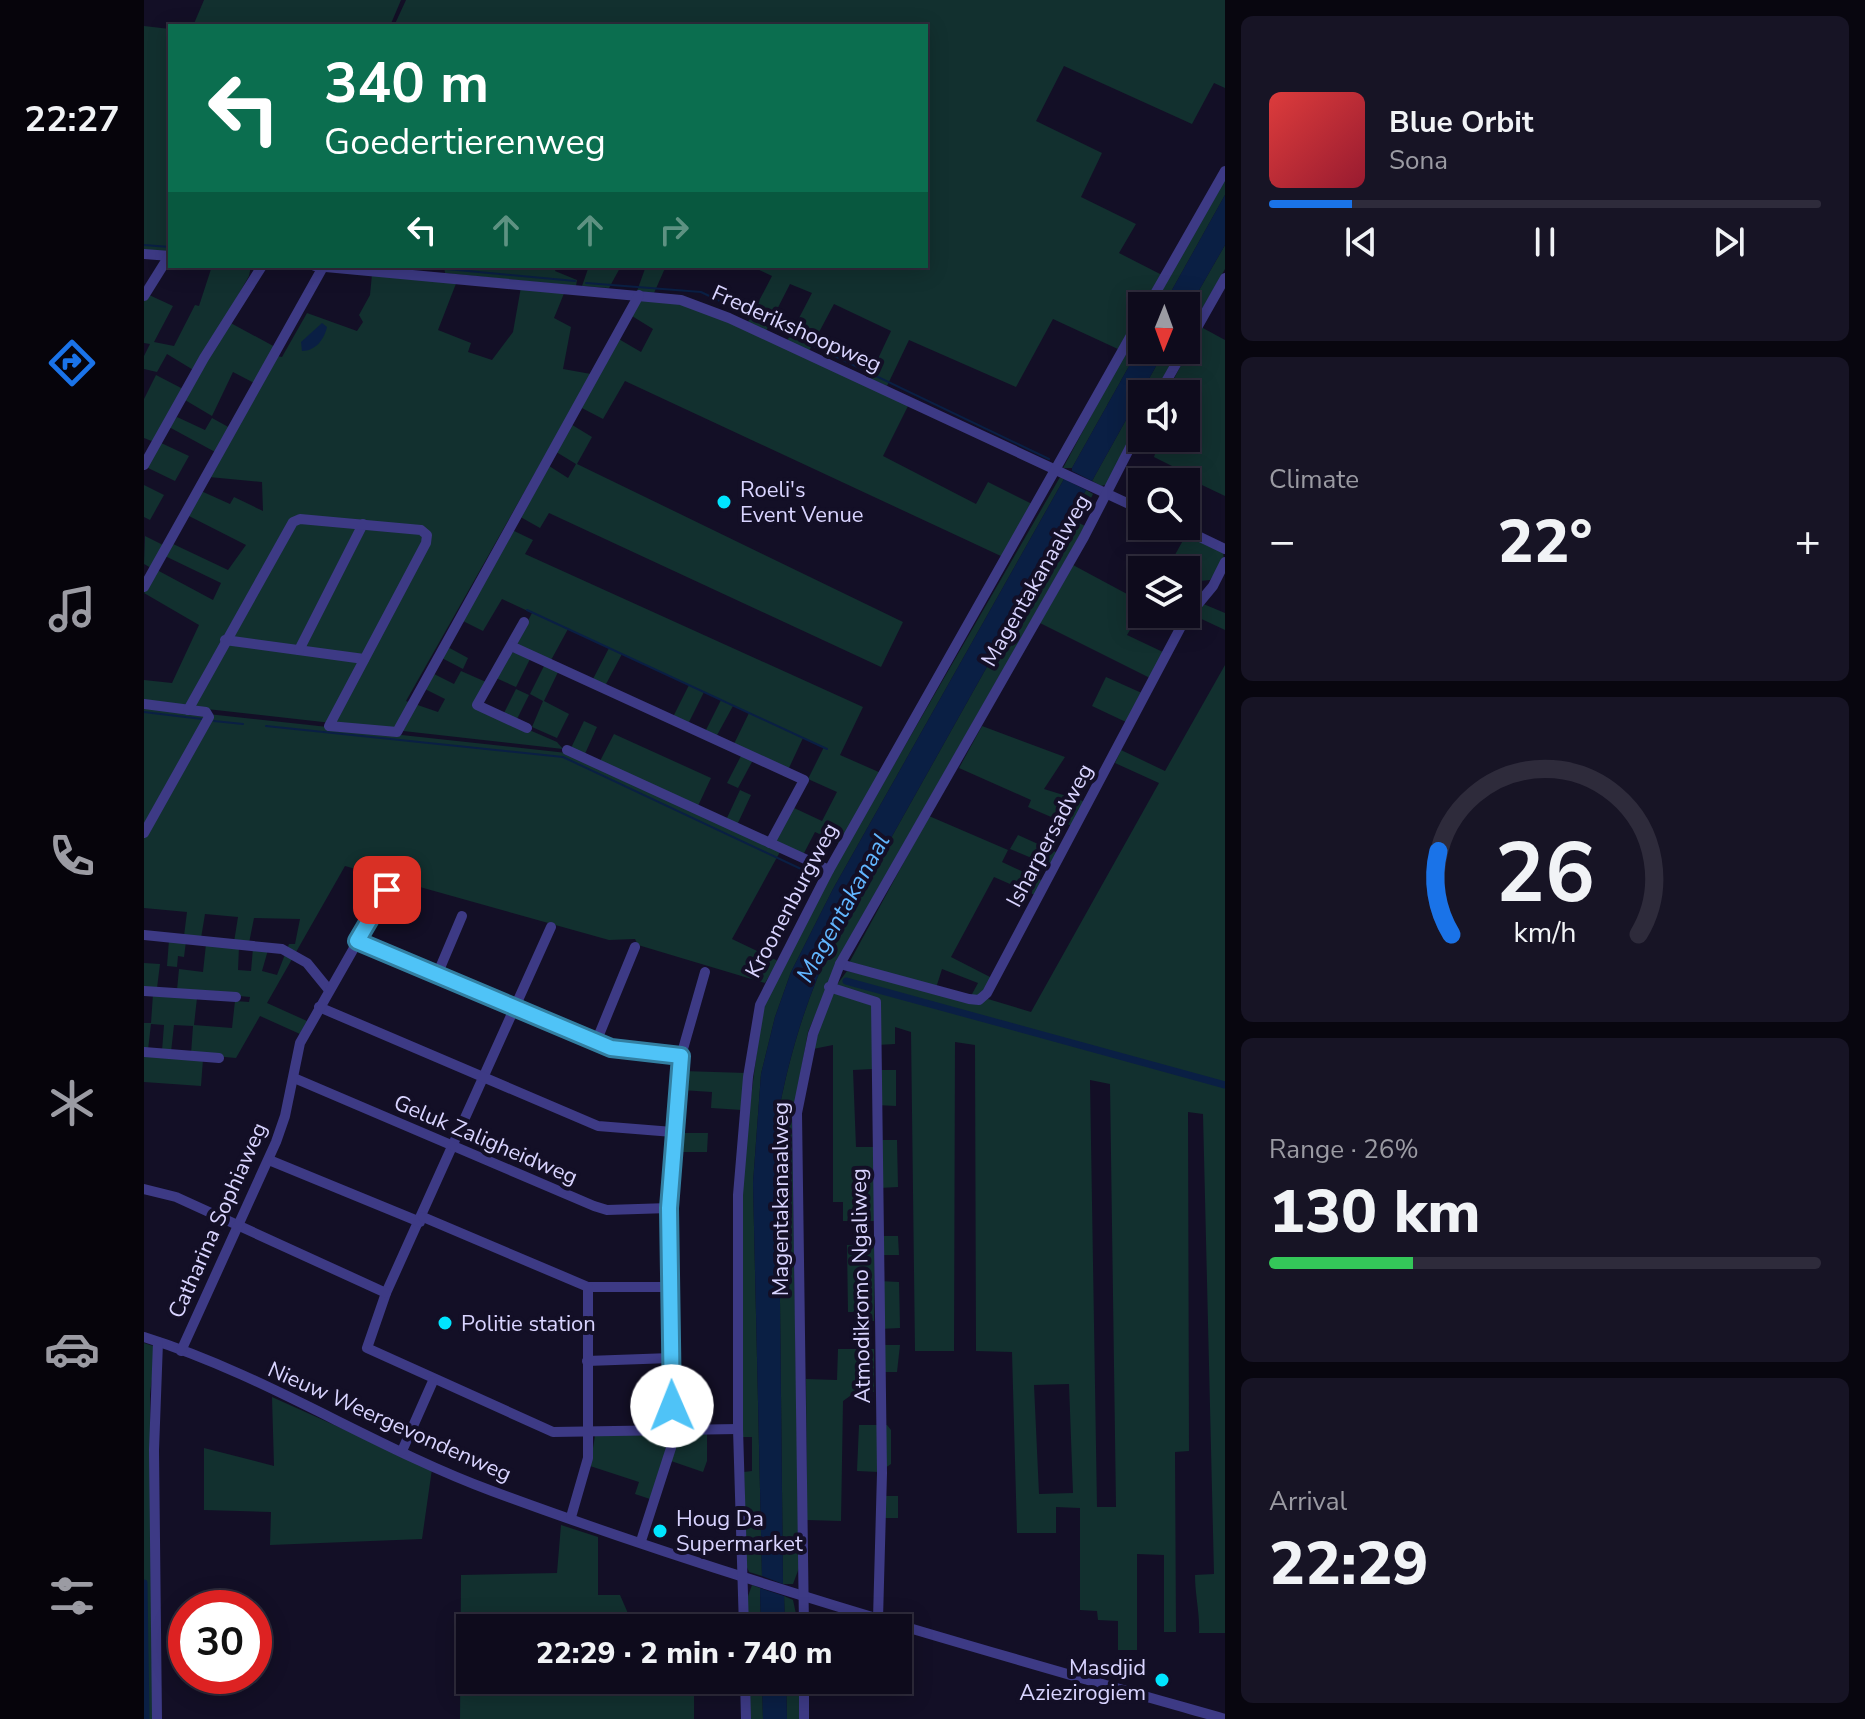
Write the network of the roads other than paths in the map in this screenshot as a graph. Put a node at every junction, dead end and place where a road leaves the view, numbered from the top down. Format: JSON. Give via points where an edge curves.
{"nodes":[{"id":1,"x":1225,"y":171,"type":"edge"},
{"id":2,"x":144,"y":254,"type":"edge"},
{"id":3,"x":168,"y":256,"type":"edge"},
{"id":4,"x":168,"y":258,"type":"edge"},
{"id":5,"x":261,"y":268,"type":"edge"},
{"id":6,"x":322,"y":268,"type":"edge"},
{"id":7,"x":334,"y":268,"type":"edge"},
{"id":8,"x":1225,"y":278,"type":"edge"},
{"id":9,"x":1156,"y":292,"type":"edge"},
{"id":10,"x":639,"y":295,"type":"junction"},
{"id":11,"x":144,"y":296,"type":"edge"},
{"id":12,"x":1200,"y":322,"type":"edge"},
{"id":13,"x":1128,"y":341,"type":"edge"},
{"id":14,"x":1128,"y":448,"type":"edge"},
{"id":15,"x":145,"y":464,"type":"edge"},
{"id":16,"x":1055,"y":470,"type":"junction"},
{"id":17,"x":1103,"y":491,"type":"junction"},
{"id":18,"x":1128,"y":503,"type":"edge"},
{"id":19,"x":363,"y":524,"type":"junction"},
{"id":20,"x":1200,"y":537,"type":"edge"},
{"id":21,"x":1225,"y":549,"type":"edge"},
{"id":22,"x":1225,"y":562,"type":"edge"},
{"id":23,"x":144,"y":587,"type":"edge"},
{"id":24,"x":524,"y":622,"type":"dead end"},
{"id":25,"x":225,"y":640,"type":"junction"},
{"id":26,"x":511,"y":646,"type":"junction"},
{"id":27,"x":299,"y":650,"type":"junction"},
{"id":28,"x":364,"y":659,"type":"junction"},
{"id":29,"x":144,"y":704,"type":"edge"},
{"id":30,"x":188,"y":710,"type":"junction"},
{"id":31,"x":527,"y":728,"type":"dead end"},
{"id":32,"x":567,"y":750,"type":"dead end"},
{"id":33,"x":144,"y":833,"type":"edge"},
{"id":34,"x":770,"y":843,"type":"junction"},
{"id":35,"x":829,"y":870,"type":"junction"},
{"id":36,"x":387,"y":890,"type":"dead end"},
{"id":37,"x":462,"y":916,"type":"dead end"},
{"id":38,"x":551,"y":927,"type":"dead end"},
{"id":39,"x":144,"y":935,"type":"edge"},
{"id":40,"x":357,"y":941,"type":"junction"},
{"id":41,"x":635,"y":947,"type":"dead end"},
{"id":42,"x":840,"y":964,"type":"junction"},
{"id":43,"x":705,"y":972,"type":"dead end"},
{"id":44,"x":437,"y":975,"type":"junction"},
{"id":45,"x":829,"y":987,"type":"junction"},
{"id":46,"x":329,"y":990,"type":"junction"},
{"id":47,"x":144,"y":991,"type":"edge"},
{"id":48,"x":236,"y":997,"type":"dead end"},
{"id":49,"x":319,"y":1007,"type":"junction"},
{"id":50,"x":515,"y":1008,"type":"junction"},
{"id":51,"x":596,"y":1042,"type":"junction"},
{"id":52,"x":144,"y":1052,"type":"edge"},
{"id":53,"x":681,"y":1056,"type":"junction"},
{"id":54,"x":219,"y":1058,"type":"dead end"},
{"id":55,"x":484,"y":1077,"type":"junction"},
{"id":56,"x":294,"y":1078,"type":"junction"},
{"id":57,"x":673,"y":1132,"type":"junction"},
{"id":58,"x":454,"y":1146,"type":"junction"},
{"id":59,"x":269,"y":1160,"type":"junction"},
{"id":60,"x":144,"y":1189,"type":"edge"},
{"id":61,"x":669,"y":1208,"type":"junction"},
{"id":62,"x":421,"y":1220,"type":"junction"},
{"id":63,"x":240,"y":1225,"type":"junction"},
{"id":64,"x":588,"y":1287,"type":"junction"},
{"id":65,"x":670,"y":1287,"type":"junction"},
{"id":66,"x":386,"y":1293,"type":"junction"},
{"id":67,"x":144,"y":1337,"type":"edge"},
{"id":68,"x":158,"y":1342,"type":"junction"},
{"id":69,"x":181,"y":1351,"type":"junction"},
{"id":70,"x":671,"y":1358,"type":"junction"},
{"id":71,"x":587,"y":1361,"type":"junction"},
{"id":72,"x":433,"y":1381,"type":"junction"},
{"id":73,"x":738,"y":1429,"type":"junction"},
{"id":74,"x":673,"y":1431,"type":"junction"},
{"id":75,"x":587,"y":1433,"type":"junction"},
{"id":76,"x":402,"y":1451,"type":"junction"},
{"id":77,"x":571,"y":1517,"type":"junction"},
{"id":78,"x":641,"y":1541,"type":"junction"},
{"id":79,"x":743,"y":1576,"type":"junction"},
{"id":80,"x":799,"y":1596,"type":"junction"},
{"id":81,"x":744,"y":1614,"type":"edge"},
{"id":82,"x":802,"y":1614,"type":"edge"},
{"id":83,"x":861,"y":1614,"type":"edge"},
{"id":84,"x":878,"y":1614,"type":"edge"},
{"id":85,"x":912,"y":1629,"type":"edge"},
{"id":86,"x":745,"y":1694,"type":"edge"},
{"id":87,"x":804,"y":1694,"type":"edge"},
{"id":88,"x":157,"y":1719,"type":"edge"},
{"id":89,"x":746,"y":1719,"type":"edge"},
{"id":90,"x":804,"y":1719,"type":"edge"},
{"id":91,"x":1225,"y":1719,"type":"edge"}],
"edges":[{"from":1,"to":9,"type":"street"},
{"from":2,"to":3,"type":"street"},
{"from":4,"to":11,"type":"street"},
{"from":5,"to":15,"type":"street"},
{"from":6,"to":23,"type":"street"},
{"from":7,"to":10,"type":"street","name":"Frederikshoopweg"},
{"from":8,"to":12,"type":"street"},
{"from":10,"to":16,"type":"street","name":"Frederikshoopweg","via":[[681,300],[729,318]]},
{"from":10,"to":28,"type":"street","via":[[394,732],[329,726]]},
{"from":13,"to":16,"type":"street","name":"Kroonenburgweg"},
{"from":14,"to":17,"type":"street","name":"Magentakanaalweg"},
{"from":16,"to":17,"type":"street","name":"Frederikshoopweg"},
{"from":16,"to":35,"type":"street","name":"Kroonenburgweg"},
{"from":17,"to":18,"type":"street","name":"Frederikshoopweg"},
{"from":17,"to":42,"type":"street","name":"Magentakanaalweg"},
{"from":19,"to":25,"type":"street","via":[[293,522]]},
{"from":19,"to":27,"type":"street"},
{"from":19,"to":28,"type":"street","via":[[421,530],[427,538]]},
{"from":20,"to":21,"type":"street"},
{"from":22,"to":42,"type":"street","name":"Isharpersadweg","via":[[1184,621],[987,993],[979,1000],[969,999]]},
{"from":24,"to":26,"type":"street"},
{"from":25,"to":27,"type":"street"},
{"from":25,"to":30,"type":"street"},
{"from":26,"to":31,"type":"street","via":[[477,705]]},
{"from":26,"to":34,"type":"street","via":[[804,780]]},
{"from":27,"to":28,"type":"street"},
{"from":29,"to":30,"type":"street"},
{"from":30,"to":33,"type":"street","via":[[209,717]]},
{"from":32,"to":34,"type":"street"},
{"from":34,"to":35,"type":"street"},
{"from":35,"to":73,"type":"street","name":"Kroonenburgweg","via":[[768,985],[755,1034],[738,1195]]},
{"from":36,"to":40,"type":"street","name":"Catharina Sophiaweg"},
{"from":37,"to":44,"type":"street"},
{"from":38,"to":50,"type":"street"},
{"from":39,"to":46,"type":"street","via":[[282,949],[307,963]]},
{"from":40,"to":44,"type":"street"},
{"from":40,"to":46,"type":"street","name":"Catharina Sophiaweg"},
{"from":41,"to":51,"type":"street"},
{"from":42,"to":45,"type":"street","name":"Magentakanaalweg"},
{"from":43,"to":53,"type":"street"},
{"from":44,"to":50,"type":"street"},
{"from":45,"to":80,"type":"street","name":"Magentakanaalweg","via":[[797,1113]]},
{"from":45,"to":84,"type":"street","name":"Atmodikromo Ngaliweg","via":[[876,1002],[882,1473]]},
{"from":46,"to":49,"type":"street","name":"Catharina Sophiaweg"},
{"from":47,"to":48,"type":"street"},
{"from":49,"to":55,"type":"street"},
{"from":49,"to":56,"type":"street","name":"Catharina Sophiaweg","via":[[300,1043]]},
{"from":50,"to":51,"type":"street"},
{"from":50,"to":55,"type":"street"},
{"from":51,"to":53,"type":"street"},
{"from":52,"to":54,"type":"street"},
{"from":53,"to":57,"type":"street"},
{"from":55,"to":57,"type":"street","via":[[598,1126]]},
{"from":55,"to":58,"type":"street"},
{"from":56,"to":58,"type":"street","name":"Geluk Zaligheidweg"},
{"from":56,"to":59,"type":"street","name":"Catharina Sophiaweg"},
{"from":57,"to":61,"type":"street"},
{"from":58,"to":61,"type":"street","name":"Geluk Zaligheidweg","via":[[602,1209]]},
{"from":58,"to":62,"type":"street"},
{"from":59,"to":62,"type":"street"},
{"from":59,"to":63,"type":"street","name":"Catharina Sophiaweg"},
{"from":60,"to":63,"type":"street"},
{"from":61,"to":65,"type":"street"},
{"from":62,"to":64,"type":"street"},
{"from":62,"to":66,"type":"street"},
{"from":63,"to":66,"type":"street"},
{"from":63,"to":69,"type":"street","name":"Catharina Sophiaweg"},
{"from":64,"to":65,"type":"street"},
{"from":64,"to":71,"type":"street"},
{"from":65,"to":70,"type":"street"},
{"from":66,"to":72,"type":"street","via":[[367,1348]]},
{"from":67,"to":68,"type":"street","name":"Nieuw Weergevondenweg"},
{"from":68,"to":69,"type":"street","name":"Nieuw Weergevondenweg"},
{"from":68,"to":88,"type":"street"},
{"from":69,"to":76,"type":"street","name":"Nieuw Weergevondenweg"},
{"from":70,"to":71,"type":"street"},
{"from":70,"to":74,"type":"street"},
{"from":71,"to":75,"type":"street"},
{"from":72,"to":75,"type":"street","via":[[545,1430]]},
{"from":72,"to":76,"type":"street"},
{"from":73,"to":74,"type":"street"},
{"from":73,"to":79,"type":"street","name":"Kroonenburgweg"},
{"from":74,"to":75,"type":"street"},
{"from":74,"to":78,"type":"street","via":[[665,1476]]},
{"from":75,"to":77,"type":"street","via":[[585,1477]]},
{"from":76,"to":77,"type":"street","name":"Nieuw Weergevondenweg","via":[[491,1491]]},
{"from":77,"to":78,"type":"street","name":"Nieuw Weergevondenweg"},
{"from":78,"to":79,"type":"street","name":"Nieuw Weergevondenweg"},
{"from":79,"to":80,"type":"street","name":"Nieuw Weergevondenweg"},
{"from":79,"to":81,"type":"street","name":"Kroonenburgweg"},
{"from":80,"to":82,"type":"street","name":"Magentakanaalweg"},
{"from":80,"to":83,"type":"street","name":"Nieuw Weergevondenweg"},
{"from":85,"to":91,"type":"street","name":"Nieuw Weergevondenweg"},
{"from":86,"to":89,"type":"street"},
{"from":87,"to":90,"type":"street"}]}
